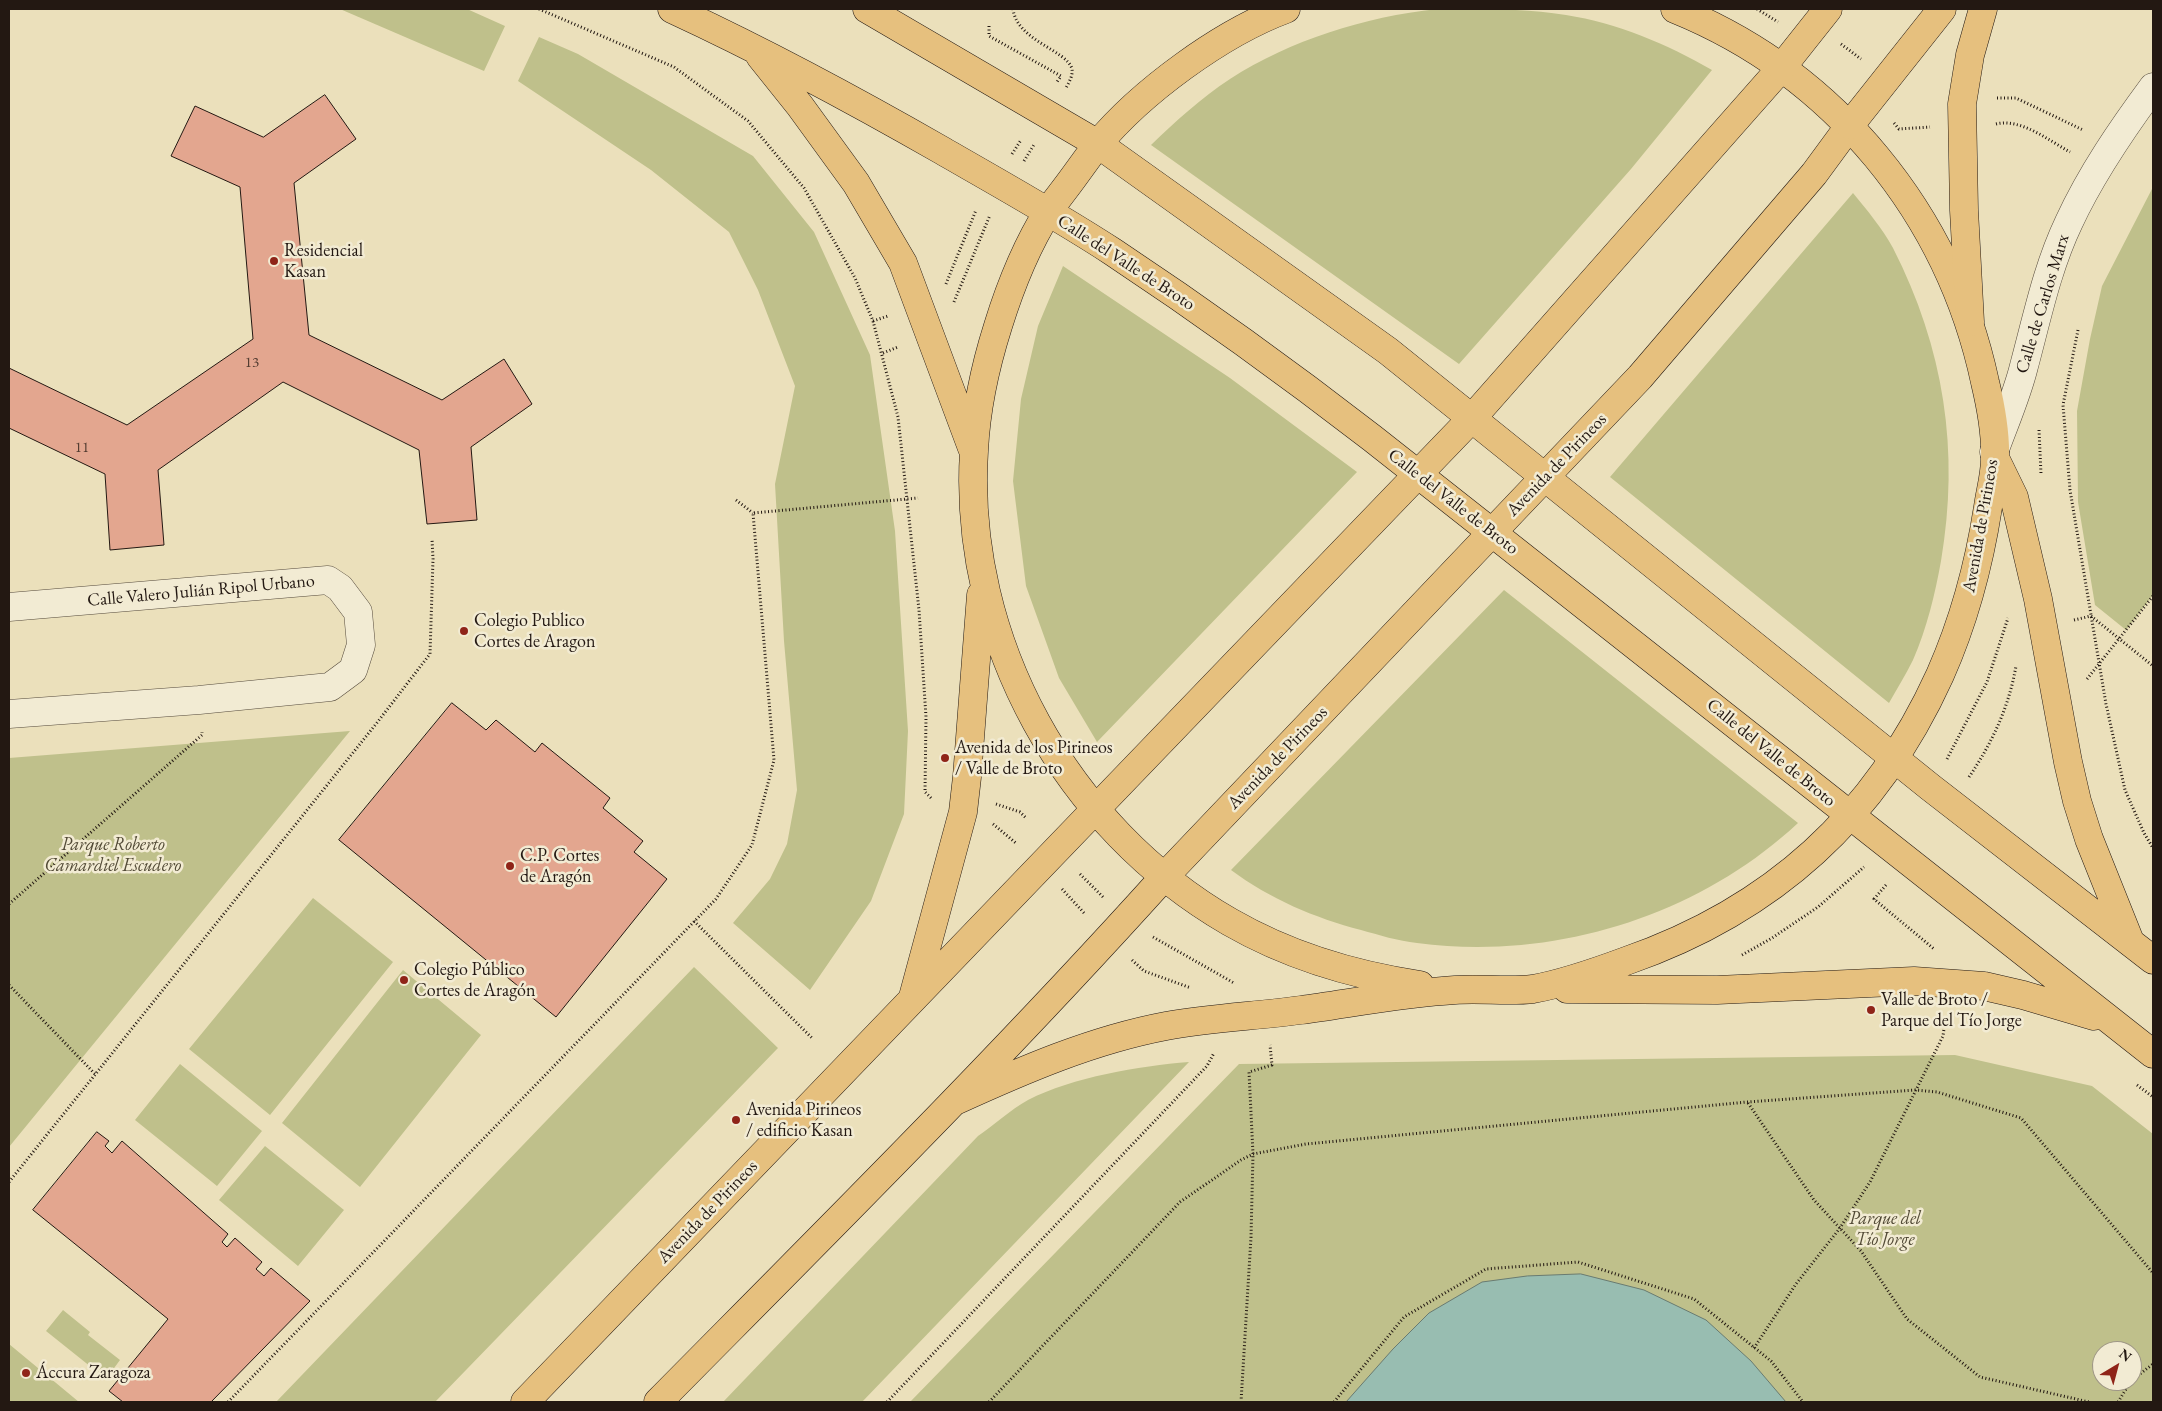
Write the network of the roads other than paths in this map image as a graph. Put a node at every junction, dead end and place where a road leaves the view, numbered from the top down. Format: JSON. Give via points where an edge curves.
{"nodes":[{"id":1,"x":672,"y":9,"type":"edge"},
{"id":2,"x":867,"y":9,"type":"edge"},
{"id":3,"x":1286,"y":9,"type":"edge"},
{"id":4,"x":1675,"y":9,"type":"edge"},
{"id":5,"x":1828,"y":9,"type":"edge"},
{"id":6,"x":1942,"y":9,"type":"edge"},
{"id":7,"x":1983,"y":9,"type":"edge"},
{"id":8,"x":753,"y":46,"type":"junction"},
{"id":9,"x":1782,"y":67,"type":"junction"},
{"id":10,"x":2153,"y":87,"type":"edge"},
{"id":11,"x":1850,"y":125,"type":"junction"},
{"id":12,"x":1098,"y":144,"type":"junction"},
{"id":13,"x":1048,"y":212,"type":"junction"},
{"id":14,"x":1970,"y":322,"type":"junction"},
{"id":15,"x":1472,"y":418,"type":"junction"},
{"id":16,"x":974,"y":451,"type":"junction"},
{"id":17,"x":1995,"y":455,"type":"junction"},
{"id":18,"x":1417,"y":473,"type":"junction"},
{"id":19,"x":1545,"y":477,"type":"junction"},
{"id":20,"x":1492,"y":532,"type":"junction"},
{"id":21,"x":982,"y":576,"type":"junction"},
{"id":22,"x":9,"y":607,"type":"edge"},
{"id":23,"x":9,"y":714,"type":"edge"},
{"id":24,"x":1895,"y":759,"type":"junction"},
{"id":25,"x":1095,"y":810,"type":"junction"},
{"id":26,"x":1850,"y":816,"type":"junction"},
{"id":27,"x":1164,"y":877,"type":"junction"},
{"id":28,"x":2130,"y":940,"type":"junction"},
{"id":29,"x":2153,"y":960,"type":"edge"},
{"id":30,"x":1533,"y":989,"type":"junction"},
{"id":31,"x":1454,"y":990,"type":"junction"},
{"id":32,"x":912,"y":1000,"type":"junction"},
{"id":33,"x":2110,"y":1021,"type":"junction"},
{"id":34,"x":2153,"y":1054,"type":"edge"},
{"id":35,"x":955,"y":1101,"type":"junction"},
{"id":36,"x":525,"y":1402,"type":"edge"},
{"id":37,"x":658,"y":1402,"type":"edge"}],
"edges":[{"from":1,"to":8,"type":"main road","name":"Calle del Valle de Broto"},
{"from":2,"to":12,"type":"main road"},
{"from":3,"to":12,"type":"main road","name":"Avenida de Pirineos","via":[[1228,37],[1168,78]]},
{"from":4,"to":9,"type":"main road","name":"Avenida de Pirineos","via":[[1714,24]]},
{"from":5,"to":9,"type":"main road"},
{"from":6,"to":11,"type":"main road"},
{"from":7,"to":14,"type":"main road","via":[[1970,55],[1962,104]]},
{"from":8,"to":13,"type":"main road","name":"Calle del Valle de Broto"},
{"from":8,"to":16,"type":"main road","name":"Calle del Valle de Broto","via":[[856,183],[903,263]]},
{"from":9,"to":11,"type":"main road","name":"Avenida de Pirineos"},
{"from":9,"to":15,"type":"main road","name":"Avenida de Pirineos"},
{"from":10,"to":17,"type":"street","name":"Calle de Carlos Marx","via":[[2112,146],[2069,222],[2050,270],[2024,368]]},
{"from":11,"to":14,"type":"main road","name":"Avenida de Pirineos","via":[[1900,184],[1940,251]]},
{"from":11,"to":19,"type":"main road","name":"Avenida de Pirineos","via":[[1814,174],[1640,377]]},
{"from":12,"to":13,"type":"main road","name":"Avenida de Pirineos"},
{"from":12,"to":15,"type":"main road","via":[[1388,351]]},
{"from":13,"to":16,"type":"main road","name":"Avenida de Pirineos","via":[[1010,287],[985,367]]},
{"from":13,"to":18,"type":"main road","name":"Calle del Valle de Broto","via":[[1189,303]]},
{"from":14,"to":17,"type":"main road","name":"Avenida de Pirineos","via":[[1989,399]]},
{"from":15,"to":18,"type":"main road","name":"Avenida de Pirineos"},
{"from":15,"to":19,"type":"main road"},
{"from":16,"to":21,"type":"main road","name":"Avenida de Pirineos","via":[[974,514]]},
{"from":17,"to":24,"type":"main road","name":"Avenida de Pirineos","via":[[1970,596],[1942,672]]},
{"from":17,"to":28,"type":"main road","via":[[2014,497],[2038,599],[2077,801]]},
{"from":18,"to":20,"type":"main road","name":"Calle del Valle de Broto"},
{"from":18,"to":25,"type":"main road","name":"Avenida de Pirineos"},
{"from":19,"to":20,"type":"main road","name":"Avenida de Pirineos"},
{"from":19,"to":24,"type":"main road"},
{"from":20,"to":26,"type":"main road","name":"Calle del Valle de Broto"},
{"from":20,"to":27,"type":"main road","name":"Avenida de Pirineos"},
{"from":21,"to":25,"type":"main road","name":"Avenida de Pirineos","via":[[999,640],[1024,700],[1056,758]]},
{"from":21,"to":32,"type":"main road","name":"Avenida de Pirineos","via":[[963,812]]},
{"from":22,"to":23,"type":"street","name":"Calle Valero Julián Ripol Urbano","via":[[328,580],[340,588],[358,612],[361,645],[353,670],[330,687]]},
{"from":24,"to":26,"type":"main road","name":"Avenida de Pirineos"},
{"from":24,"to":28,"type":"main road"},
{"from":25,"to":27,"type":"main road","name":"Avenida de Pirineos"},
{"from":25,"to":32,"type":"main road","name":"Avenida de Pirineos"},
{"from":26,"to":30,"type":"main road","name":"Avenida de Pirineos","via":[[1815,852],[1768,890],[1719,921],[1639,957]]},
{"from":26,"to":33,"type":"main road","name":"Calle del Valle de Broto"},
{"from":27,"to":31,"type":"main road","name":"Avenida de Pirineos","via":[[1230,922],[1301,956],[1376,978]]},
{"from":27,"to":35,"type":"main road","name":"Avenida de Pirineos"},
{"from":28,"to":29,"type":"main road"},
{"from":30,"to":31,"type":"main road","name":"Avenida de Pirineos"},
{"from":30,"to":33,"type":"main road","name":"Calle del Valle de Broto","via":[[1717,990],[1931,982],[1984,986]]},
{"from":31,"to":35,"type":"main road","name":"Avenida de Pirineos","via":[[1165,1026],[1029,1068]]},
{"from":32,"to":36,"type":"main road","name":"Avenida de Pirineos"},
{"from":33,"to":34,"type":"main road","name":"Calle del Valle de Broto"},
{"from":35,"to":37,"type":"main road","name":"Avenida de Pirineos"}]}
